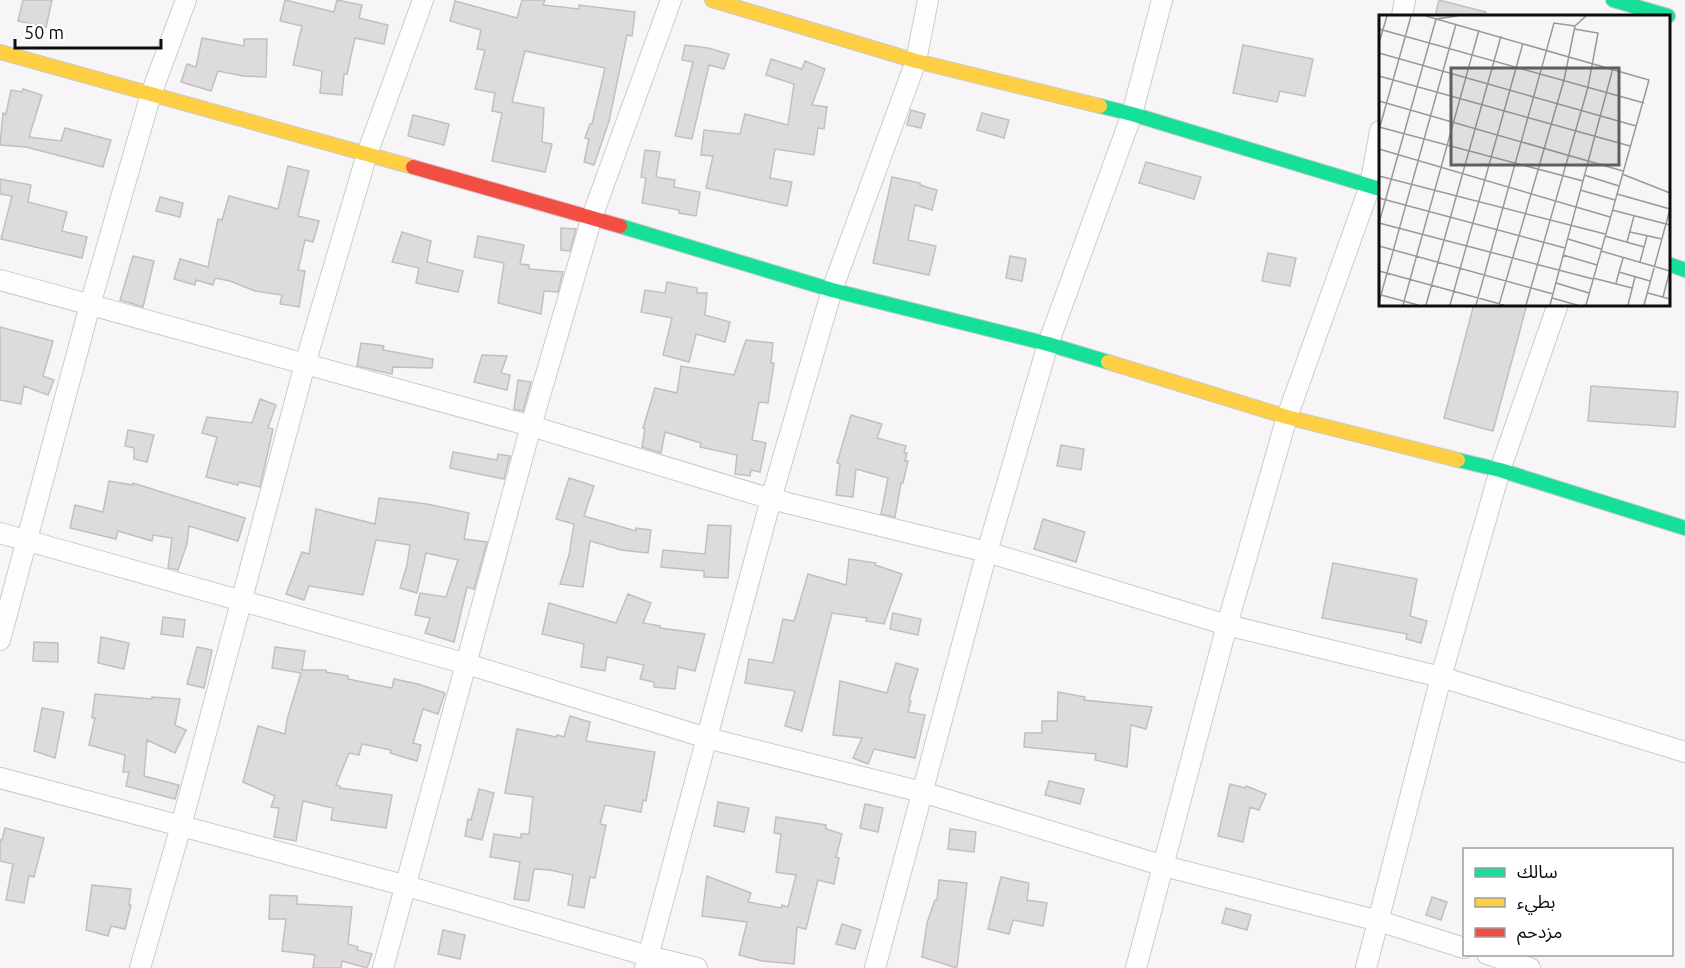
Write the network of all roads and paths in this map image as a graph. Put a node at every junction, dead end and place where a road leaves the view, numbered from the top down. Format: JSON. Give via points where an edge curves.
{"nodes":[{"id":1,"x":186,"y":0,"type":"edge"},
{"id":2,"x":423,"y":0,"type":"edge"},
{"id":3,"x":671,"y":0,"type":"edge"},
{"id":4,"x":712,"y":0,"type":"edge"},
{"id":5,"x":928,"y":0,"type":"edge"},
{"id":6,"x":1162,"y":0,"type":"edge"},
{"id":7,"x":1406,"y":0,"type":"edge"},
{"id":8,"x":1620,"y":6,"type":"edge"},
{"id":9,"x":1402,"y":15,"type":"edge"},
{"id":10,"x":1659,"y":15,"type":"edge"},
{"id":11,"x":1670,"y":18,"type":"edge"},
{"id":12,"x":1685,"y":22,"type":"edge"},
{"id":13,"x":0,"y":52,"type":"edge"},
{"id":14,"x":916,"y":62,"type":"junction"},
{"id":15,"x":151,"y":94,"type":"junction"},
{"id":16,"x":1132,"y":114,"type":"junction"},
{"id":17,"x":1379,"y":142,"type":"edge"},
{"id":18,"x":367,"y":154,"type":"junction"},
{"id":19,"x":1375,"y":187,"type":"edge"},
{"id":20,"x":592,"y":217,"type":"junction"},
{"id":21,"x":1670,"y":265,"type":"edge"},
{"id":22,"x":1685,"y":270,"type":"edge"},
{"id":23,"x":0,"y":280,"type":"edge"},
{"id":24,"x":832,"y":290,"type":"junction"},
{"id":25,"x":90,"y":305,"type":"junction"},
{"id":26,"x":1557,"y":306,"type":"edge"},
{"id":27,"x":1047,"y":344,"type":"junction"},
{"id":28,"x":305,"y":364,"type":"junction"},
{"id":29,"x":1287,"y":417,"type":"junction"},
{"id":30,"x":531,"y":426,"type":"junction"},
{"id":31,"x":1500,"y":470,"type":"junction"},
{"id":32,"x":771,"y":499,"type":"junction"},
{"id":33,"x":1685,"y":528,"type":"edge"},
{"id":34,"x":0,"y":533,"type":"edge"},
{"id":35,"x":27,"y":540,"type":"junction"},
{"id":36,"x":987,"y":552,"type":"junction"},
{"id":37,"x":242,"y":600,"type":"junction"},
{"id":38,"x":1227,"y":625,"type":"junction"},
{"id":39,"x":0,"y":640,"type":"edge"},
{"id":40,"x":466,"y":664,"type":"junction"},
{"id":41,"x":1441,"y":677,"type":"junction"},
{"id":42,"x":707,"y":738,"type":"junction"},
{"id":43,"x":1685,"y":752,"type":"edge"},
{"id":44,"x":0,"y":777,"type":"edge"},
{"id":45,"x":922,"y":792,"type":"junction"},
{"id":46,"x":182,"y":826,"type":"junction"},
{"id":47,"x":1164,"y":866,"type":"junction"},
{"id":48,"x":407,"y":886,"type":"junction"},
{"id":49,"x":1379,"y":921,"type":"junction"},
{"id":50,"x":1463,"y":948,"type":"edge"},
{"id":51,"x":1493,"y":956,"type":"edge"},
{"id":52,"x":646,"y":962,"type":"edge"},
{"id":53,"x":140,"y":968,"type":"edge"},
{"id":54,"x":383,"y":968,"type":"edge"},
{"id":55,"x":697,"y":968,"type":"edge"},
{"id":56,"x":875,"y":968,"type":"edge"},
{"id":57,"x":1136,"y":968,"type":"edge"},
{"id":58,"x":1366,"y":968,"type":"edge"},
{"id":59,"x":1530,"y":968,"type":"edge"}],
"edges":[{"from":1,"to":15,"type":"street"},
{"from":2,"to":18,"type":"street"},
{"from":3,"to":20,"type":"street"},
{"from":4,"to":14,"type":"street"},
{"from":5,"to":14,"type":"street"},
{"from":6,"to":16,"type":"street"},
{"from":7,"to":9,"type":"street"},
{"from":8,"to":10,"type":"street"},
{"from":11,"to":12,"type":"street"},
{"from":13,"to":15,"type":"street"},
{"from":14,"to":16,"type":"street"},
{"from":14,"to":24,"type":"street"},
{"from":15,"to":18,"type":"street"},
{"from":15,"to":25,"type":"street"},
{"from":16,"to":19,"type":"street"},
{"from":16,"to":27,"type":"street"},
{"from":17,"to":19,"type":"street"},
{"from":18,"to":20,"type":"street"},
{"from":18,"to":28,"type":"street"},
{"from":19,"to":29,"type":"street"},
{"from":20,"to":24,"type":"street"},
{"from":20,"to":30,"type":"street"},
{"from":21,"to":22,"type":"street"},
{"from":23,"to":25,"type":"street"},
{"from":24,"to":27,"type":"street"},
{"from":24,"to":32,"type":"street"},
{"from":25,"to":28,"type":"street"},
{"from":25,"to":35,"type":"street"},
{"from":26,"to":31,"type":"street"},
{"from":27,"to":29,"type":"street"},
{"from":27,"to":36,"type":"street"},
{"from":28,"to":30,"type":"street"},
{"from":28,"to":37,"type":"street"},
{"from":29,"to":31,"type":"street"},
{"from":29,"to":38,"type":"street"},
{"from":30,"to":32,"type":"street"},
{"from":30,"to":40,"type":"street"},
{"from":31,"to":33,"type":"street"},
{"from":31,"to":41,"type":"street"},
{"from":32,"to":36,"type":"street"},
{"from":32,"to":42,"type":"street"},
{"from":34,"to":35,"type":"street"},
{"from":35,"to":37,"type":"street"},
{"from":35,"to":39,"type":"street"},
{"from":36,"to":38,"type":"street"},
{"from":36,"to":45,"type":"street"},
{"from":37,"to":40,"type":"street"},
{"from":37,"to":46,"type":"street"},
{"from":38,"to":41,"type":"street"},
{"from":38,"to":47,"type":"street"},
{"from":40,"to":42,"type":"street"},
{"from":40,"to":48,"type":"street"},
{"from":41,"to":43,"type":"street"},
{"from":41,"to":49,"type":"street"},
{"from":42,"to":45,"type":"street"},
{"from":42,"to":52,"type":"street"},
{"from":44,"to":46,"type":"street"},
{"from":45,"to":47,"type":"street"},
{"from":45,"to":56,"type":"street"},
{"from":46,"to":48,"type":"street"},
{"from":46,"to":53,"type":"street"},
{"from":47,"to":49,"type":"street"},
{"from":47,"to":57,"type":"street"},
{"from":48,"to":52,"type":"street"},
{"from":48,"to":54,"type":"street"},
{"from":49,"to":50,"type":"street"},
{"from":49,"to":58,"type":"street"},
{"from":51,"to":59,"type":"street"},
{"from":52,"to":55,"type":"street"}]}
